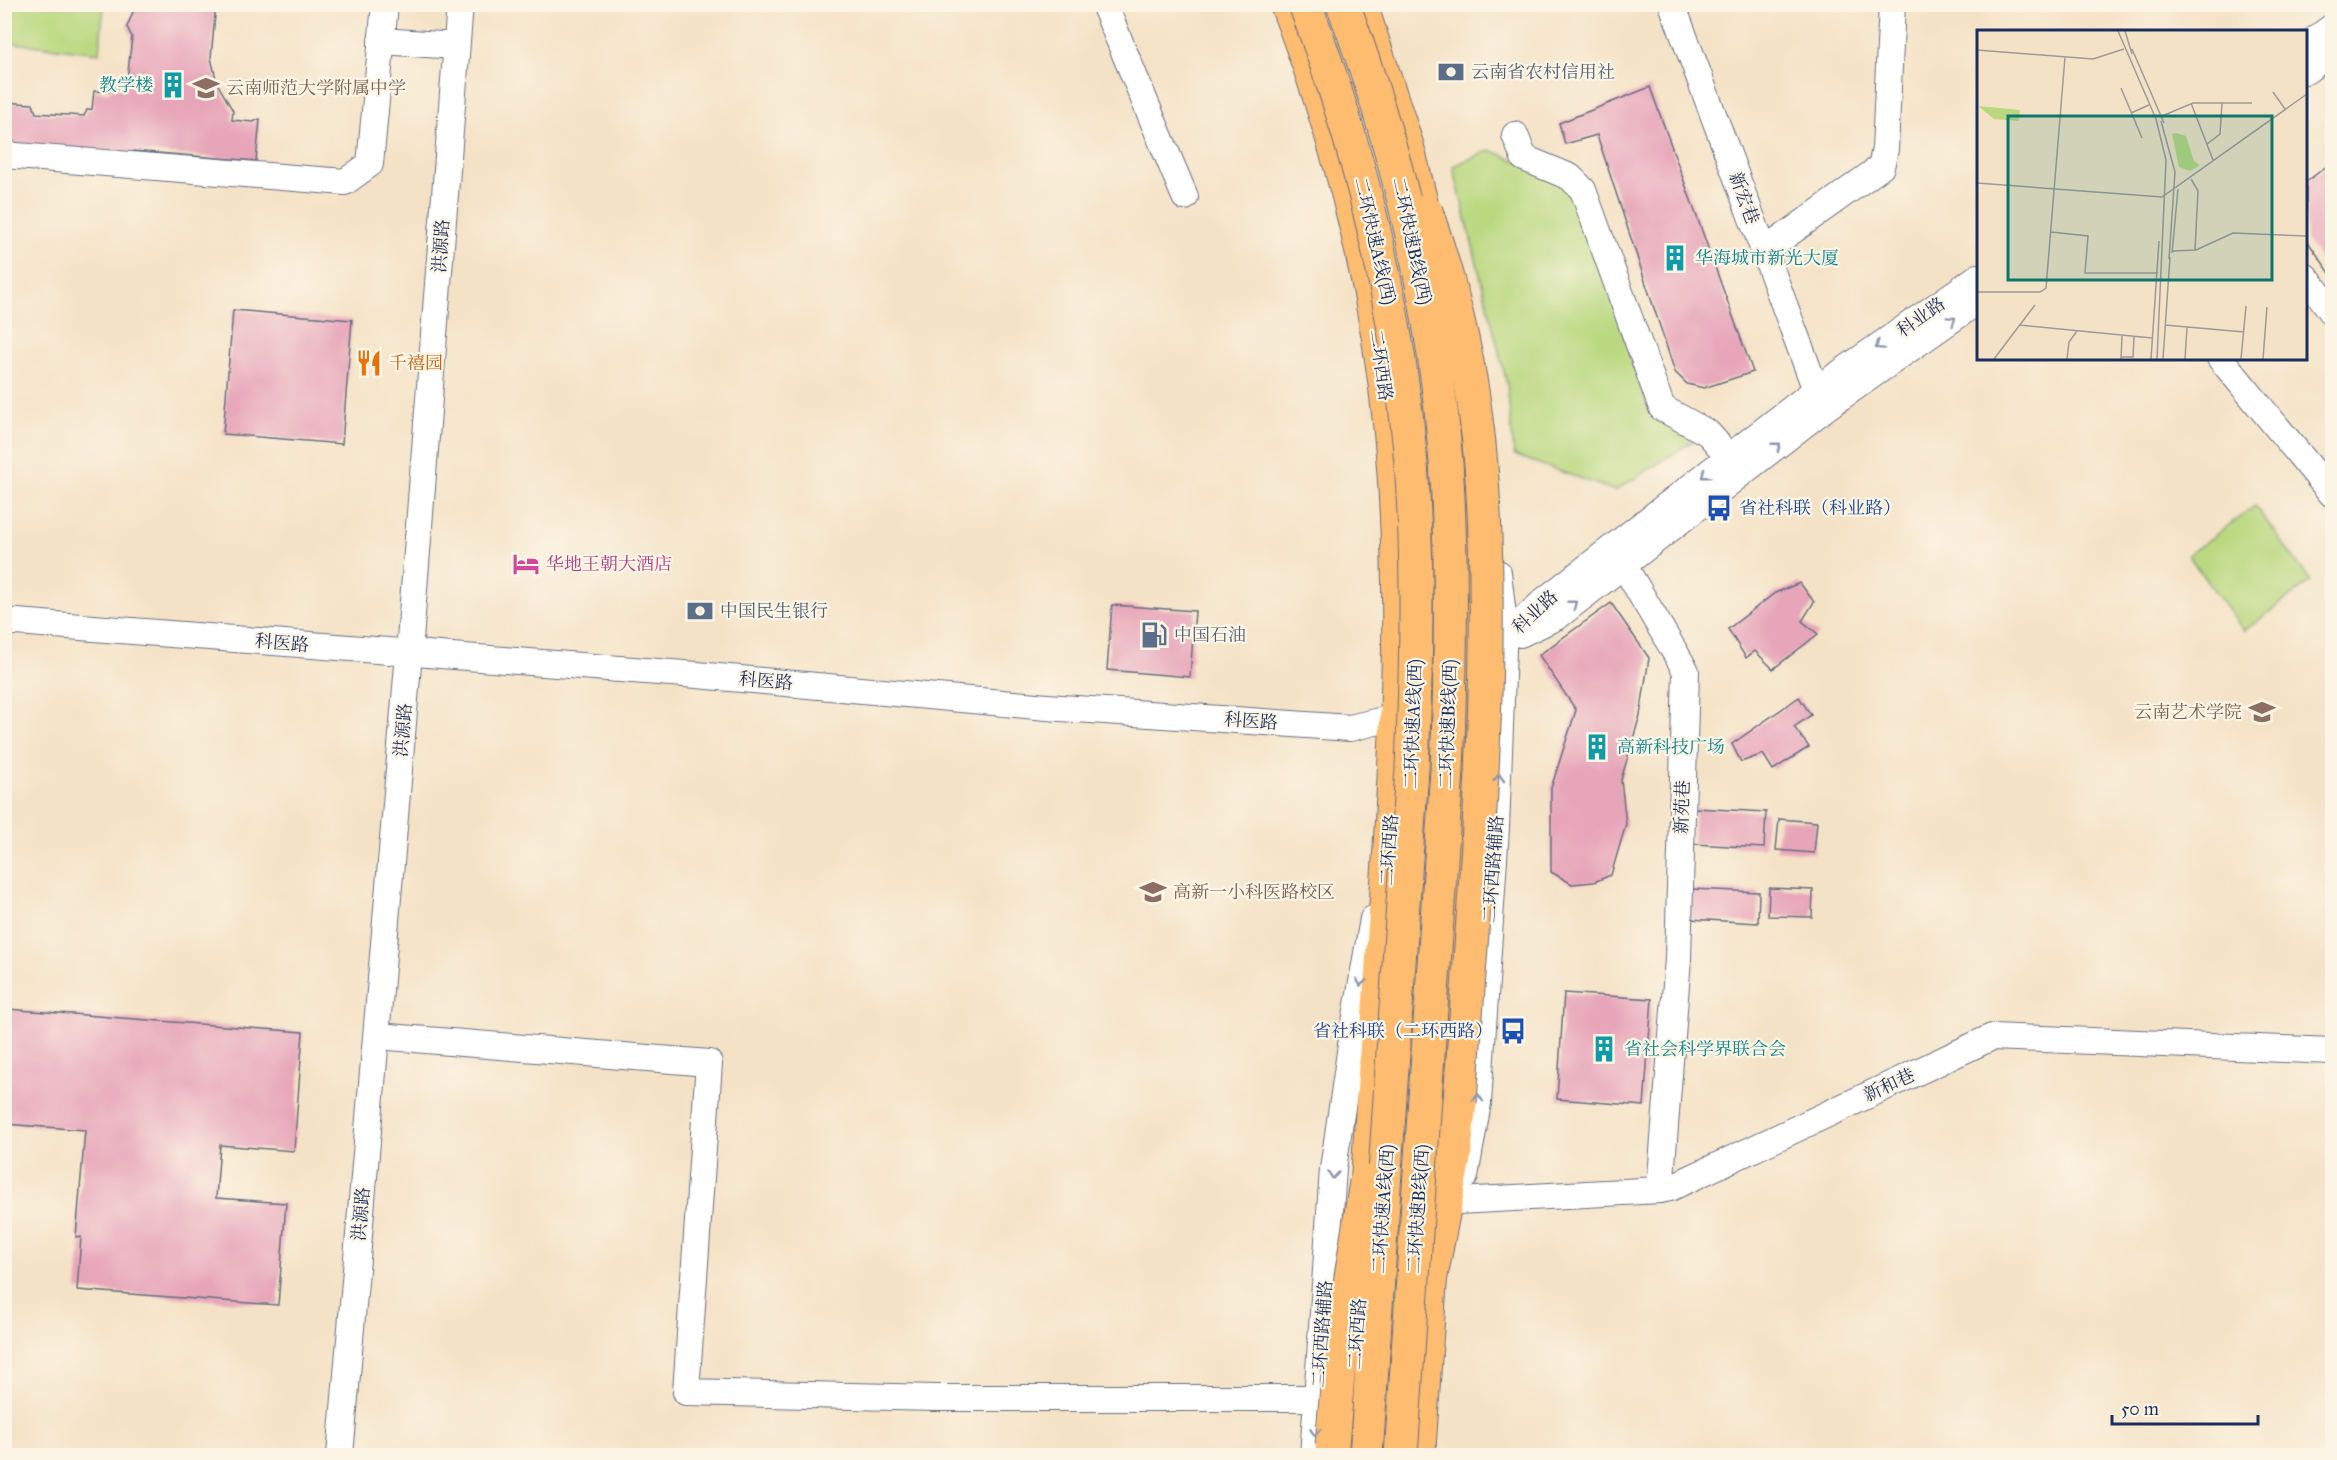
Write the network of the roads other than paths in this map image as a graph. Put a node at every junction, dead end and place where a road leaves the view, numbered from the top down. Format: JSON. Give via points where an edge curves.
{"nodes":[{"id":1,"x":385,"y":4,"type":"edge"},
{"id":2,"x":460,"y":4,"type":"edge"},
{"id":3,"x":1104,"y":4,"type":"edge"},
{"id":4,"x":1286,"y":4,"type":"edge"},
{"id":5,"x":1305,"y":4,"type":"edge"},
{"id":6,"x":1342,"y":4,"type":"edge"},
{"id":7,"x":1361,"y":4,"type":"edge"},
{"id":8,"x":1672,"y":4,"type":"edge"},
{"id":9,"x":1892,"y":4,"type":"edge"},
{"id":10,"x":2332,"y":27,"type":"edge"},
{"id":11,"x":381,"y":41,"type":"junction"},
{"id":12,"x":2307,"y":45,"type":"edge"},
{"id":13,"x":456,"y":46,"type":"junction"},
{"id":14,"x":1359,"y":49,"type":"junction"},
{"id":15,"x":2332,"y":52,"type":"edge"},
{"id":16,"x":2307,"y":70,"type":"edge"},
{"id":17,"x":1515,"y":135,"type":"dead end"},
{"id":18,"x":4,"y":155,"type":"edge"},
{"id":19,"x":1185,"y":197,"type":"dead end"},
{"id":20,"x":1763,"y":252,"type":"junction"},
{"id":21,"x":1977,"y":278,"type":"edge"},
{"id":22,"x":2307,"y":278,"type":"edge"},
{"id":23,"x":1977,"y":303,"type":"edge"},
{"id":24,"x":2332,"y":312,"type":"edge"},
{"id":25,"x":2222,"y":360,"type":"edge"},
{"id":26,"x":1816,"y":390,"type":"junction"},
{"id":27,"x":1729,"y":457,"type":"junction"},
{"id":28,"x":1463,"y":460,"type":"junction"},
{"id":29,"x":2332,"y":494,"type":"edge"},
{"id":30,"x":1623,"y":564,"type":"junction"},
{"id":31,"x":4,"y":621,"type":"edge"},
{"id":32,"x":1503,"y":642,"type":"junction"},
{"id":33,"x":410,"y":653,"type":"junction"},
{"id":34,"x":1468,"y":671,"type":"junction"},
{"id":35,"x":1396,"y":717,"type":"junction"},
{"id":36,"x":1391,"y":821,"type":"junction"},
{"id":37,"x":1398,"y":988,"type":"junction"},
{"id":38,"x":377,"y":1036,"type":"junction"},
{"id":39,"x":2332,"y":1051,"type":"edge"},
{"id":40,"x":1660,"y":1190,"type":"junction"},
{"id":41,"x":1458,"y":1201,"type":"junction"},
{"id":42,"x":1431,"y":1276,"type":"junction"},
{"id":43,"x":1317,"y":1398,"type":"junction"},
{"id":44,"x":340,"y":1455,"type":"edge"},
{"id":45,"x":1313,"y":1455,"type":"edge"},
{"id":46,"x":1331,"y":1455,"type":"edge"},
{"id":47,"x":1348,"y":1455,"type":"edge"},
{"id":48,"x":1366,"y":1455,"type":"edge"},
{"id":49,"x":1401,"y":1455,"type":"edge"},
{"id":50,"x":1419,"y":1455,"type":"edge"}],
"edges":[{"from":1,"to":11,"type":"street"},
{"from":2,"to":13,"type":"street","name":"洪源路"},
{"from":3,"to":19,"type":"street"},
{"from":4,"to":35,"type":"main road","name":"二环西路","via":[[1341,166],[1382,363],[1396,503]]},
{"from":5,"to":37,"type":"highway","name":"二环快速A线(西)","bridge":true,"via":[[1348,128],[1369,206],[1394,327],[1408,438],[1415,541],[1416,669]]},
{"from":6,"to":14,"type":"highway","name":"二环快速B线(西)","bridge":true},
{"from":7,"to":28,"type":"main road","via":[[1408,147],[1433,250],[1451,353]]},
{"from":8,"to":20,"type":"street","name":"新宏巷"},
{"from":9,"to":20,"type":"street","via":[[1881,167]]},
{"from":10,"to":12,"type":"street"},
{"from":11,"to":13,"type":"street"},
{"from":11,"to":18,"type":"street","via":[[370,164],[345,182]]},
{"from":13,"to":33,"type":"street","name":"洪源路"},
{"from":14,"to":42,"type":"highway","bridge":true,"via":[[1397,133],[1441,260],[1470,376],[1481,459],[1486,580],[1484,720],[1460,1102]]},
{"from":14,"to":49,"type":"highway","name":"二环快速B线(西)","bridge":true,"via":[[1394,163],[1423,288],[1443,426],[1450,540],[1447,770]]},
{"from":15,"to":16,"type":"street"},
{"from":17,"to":27,"type":"street","via":[[1524,158],[1570,177],[1583,190],[1662,408],[1708,433]]},
{"from":20,"to":26,"type":"street","name":"新宏巷"},
{"from":21,"to":26,"type":"street","name":"科业路","one_way":true},
{"from":22,"to":24,"type":"street"},
{"from":30,"to":23,"type":"street","name":"科业路","one_way":true,"via":[[1828,406]]},
{"from":25,"to":29,"type":"street"},
{"from":26,"to":27,"type":"street","name":"科业路"},
{"from":27,"to":32,"type":"street","name":"科业路","one_way":true,"via":[[1545,600]]},
{"from":28,"to":32,"type":"street","name":"二环西路辅路","via":[[1496,562]]},
{"from":28,"to":34,"type":"main road","via":[[1469,581]]},
{"from":32,"to":30,"type":"street","name":"科业路","one_way":true,"via":[[1558,616]]},
{"from":30,"to":40,"type":"street","name":"新苑巷","via":[[1686,671],[1678,959]]},
{"from":31,"to":33,"type":"street","name":"科医路"},
{"from":32,"to":34,"type":"street","name":"科医路"},
{"from":41,"to":32,"type":"street","name":"二环西路辅路","one_way":true,"via":[[1478,1103],[1496,828]]},
{"from":33,"to":35,"type":"street","name":"科医路","via":[[1047,707],[1338,727],[1367,726]]},
{"from":33,"to":38,"type":"street","name":"洪源路"},
{"from":34,"to":35,"type":"street","name":"科医路"},
{"from":34,"to":42,"type":"main road"},
{"from":35,"to":36,"type":"main road","name":"二环西路"},
{"from":36,"to":43,"type":"street","name":"二环西路辅路","one_way":true,"via":[[1337,1141]]},
{"from":36,"to":47,"type":"main road","name":"二环西路"},
{"from":37,"to":46,"type":"highway","bridge":true,"via":[[1345,1309]]},
{"from":37,"to":48,"type":"highway","name":"二环快速A线(西)","bridge":true},
{"from":38,"to":43,"type":"street","via":[[709,1063],[686,1392],[936,1398]]},
{"from":38,"to":44,"type":"street","name":"洪源路"},
{"from":39,"to":40,"type":"street","name":"新和巷","via":[[1992,1036]]},
{"from":40,"to":41,"type":"street","name":"新和巷"},
{"from":41,"to":42,"type":"street","name":"二环西路辅路"},
{"from":42,"to":50,"type":"main road"},
{"from":43,"to":45,"type":"street","name":"二环西路辅路","one_way":true}]}
